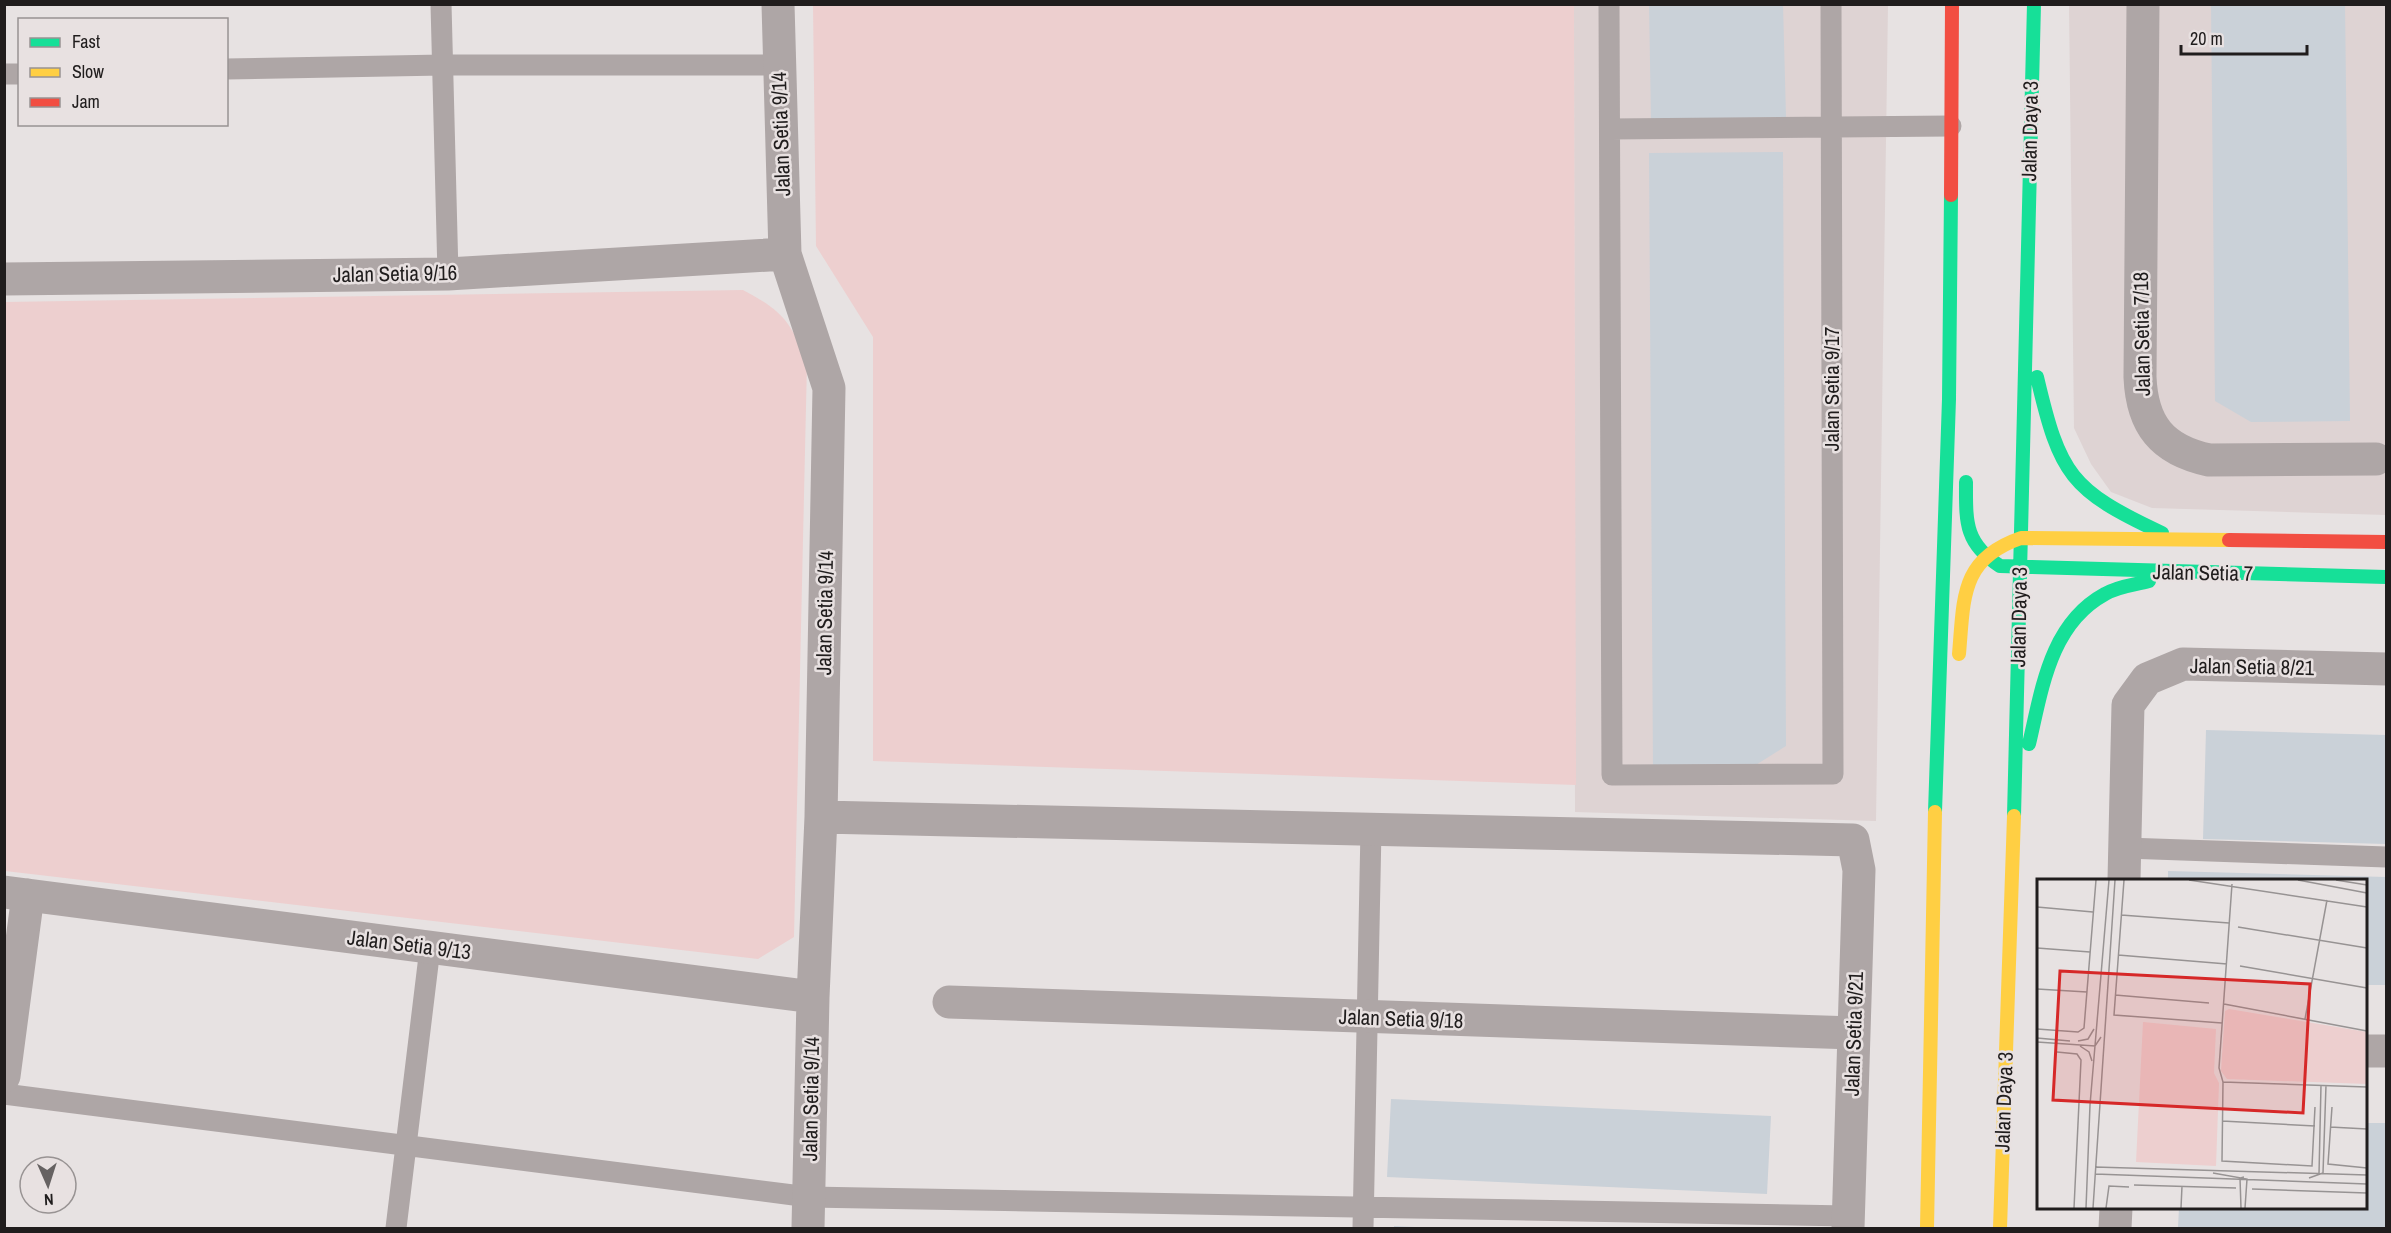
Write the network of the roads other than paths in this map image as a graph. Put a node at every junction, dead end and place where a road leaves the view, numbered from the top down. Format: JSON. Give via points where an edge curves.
{"nodes":[{"id":1,"x":441,"y":4,"type":"edge"},
{"id":2,"x":778,"y":4,"type":"edge"},
{"id":3,"x":1609,"y":4,"type":"edge"},
{"id":4,"x":1831,"y":4,"type":"edge"},
{"id":5,"x":1952,"y":4,"type":"edge"},
{"id":6,"x":2034,"y":4,"type":"edge"},
{"id":7,"x":2143,"y":4,"type":"edge"},
{"id":8,"x":443,"y":64,"type":"junction"},
{"id":9,"x":779,"y":65,"type":"junction"},
{"id":10,"x":228,"y":69,"type":"edge"},
{"id":11,"x":1951,"y":126,"type":"junction"},
{"id":12,"x":1831,"y":127,"type":"junction"},
{"id":13,"x":1610,"y":129,"type":"junction"},
{"id":14,"x":785,"y":254,"type":"junction"},
{"id":15,"x":448,"y":274,"type":"junction"},
{"id":16,"x":4,"y":279,"type":"edge"},
{"id":17,"x":2026,"y":325,"type":"junction"},
{"id":18,"x":1949,"y":399,"type":"junction"},
{"id":19,"x":1961,"y":431,"type":"dead end"},
{"id":20,"x":2376,"y":459,"type":"dead end"},
{"id":21,"x":1965,"y":465,"type":"dead end"},
{"id":22,"x":2021,"y":538,"type":"junction"},
{"id":23,"x":2175,"y":538,"type":"junction"},
{"id":24,"x":2386,"y":542,"type":"edge"},
{"id":25,"x":1982,"y":556,"type":"junction"},
{"id":26,"x":2019,"y":568,"type":"junction"},
{"id":27,"x":2180,"y":572,"type":"junction"},
{"id":28,"x":2386,"y":577,"type":"edge"},
{"id":29,"x":1958,"y":665,"type":"dead end"},
{"id":30,"x":2386,"y":669,"type":"edge"},
{"id":31,"x":1953,"y":686,"type":"dead end"},
{"id":32,"x":1936,"y":724,"type":"junction"},
{"id":33,"x":2015,"y":798,"type":"junction"},
{"id":34,"x":821,"y":817,"type":"junction"},
{"id":35,"x":1371,"y":829,"type":"junction"},
{"id":36,"x":2125,"y":848,"type":"junction"},
{"id":37,"x":2386,"y":856,"type":"edge"},
{"id":38,"x":2124,"y":879,"type":"edge"},
{"id":39,"x":16,"y":893,"type":"edge"},
{"id":40,"x":430,"y":948,"type":"junction"},
{"id":41,"x":813,"y":997,"type":"junction"},
{"id":42,"x":949,"y":1002,"type":"dead end"},
{"id":43,"x":1368,"y":1018,"type":"junction"},
{"id":44,"x":1854,"y":1033,"type":"junction"},
{"id":45,"x":2367,"y":1051,"type":"edge"},
{"id":46,"x":2386,"y":1051,"type":"edge"},
{"id":47,"x":4,"y":1076,"type":"edge"},
{"id":48,"x":4,"y":1094,"type":"edge"},
{"id":49,"x":406,"y":1145,"type":"junction"},
{"id":50,"x":1363,"y":1207,"type":"junction"},
{"id":51,"x":2116,"y":1209,"type":"edge"},
{"id":52,"x":808,"y":1213,"type":"edge"},
{"id":53,"x":1849,"y":1222,"type":"edge"},
{"id":54,"x":396,"y":1228,"type":"edge"},
{"id":55,"x":1363,"y":1228,"type":"edge"},
{"id":56,"x":1927,"y":1228,"type":"edge"},
{"id":57,"x":2000,"y":1228,"type":"edge"},
{"id":58,"x":2115,"y":1228,"type":"edge"}],
"edges":[{"from":1,"to":8,"type":"lane"},
{"from":2,"to":9,"type":"street","name":"Jalan Setia 9/14"},
{"from":3,"to":13,"type":"lane"},
{"from":4,"to":12,"type":"lane","name":"Jalan Setia 9/17"},
{"from":5,"to":11,"type":"street"},
{"from":6,"to":17,"type":"street","name":"Jalan Daya 3"},
{"from":7,"to":20,"type":"street","name":"Jalan Setia 7/18","via":[[2141,401],[2151,426],[2168,444],[2188,456],[2209,460]]},
{"from":8,"to":9,"type":"lane"},
{"from":8,"to":10,"type":"lane"},
{"from":8,"to":15,"type":"lane"},
{"from":9,"to":14,"type":"street","name":"Jalan Setia 9/14"},
{"from":11,"to":12,"type":"lane"},
{"from":11,"to":18,"type":"street"},
{"from":12,"to":13,"type":"lane"},
{"from":12,"to":13,"type":"lane","name":"Jalan Setia 9/17","via":[[1833,774],[1612,775]]},
{"from":14,"to":15,"type":"street","name":"Jalan Setia 9/16"},
{"from":14,"to":34,"type":"street","name":"Jalan Setia 9/14","via":[[829,388]]},
{"from":15,"to":16,"type":"street","name":"Jalan Setia 9/16"},
{"from":17,"to":22,"type":"street","name":"Jalan Daya 3"},
{"from":17,"to":23,"type":"street","via":[[2056,452],[2074,481],[2115,512]]},
{"from":18,"to":19,"type":"street"},
{"from":18,"to":32,"type":"street"},
{"from":21,"to":25,"type":"street","via":[[1967,524],[1973,544]]},
{"from":22,"to":23,"type":"street","name":"Jalan Setia 7"},
{"from":22,"to":25,"type":"street","name":"Jalan Setia 7","via":[[2001,542]]},
{"from":22,"to":26,"type":"street","name":"Jalan Daya 3"},
{"from":23,"to":24,"type":"street","name":"Jalan Setia 7"},
{"from":25,"to":26,"type":"street","name":"Jalan Setia 7","via":[[2000,566]]},
{"from":25,"to":29,"type":"street","via":[[1968,579]]},
{"from":26,"to":27,"type":"street","name":"Jalan Setia 7"},
{"from":26,"to":33,"type":"street","name":"Jalan Daya 3"},
{"from":27,"to":28,"type":"street","name":"Jalan Setia 7"},
{"from":27,"to":33,"type":"street","via":[[2106,593],[2069,621],[2055,644]]},
{"from":30,"to":36,"type":"street","name":"Jalan Setia 8/21","via":[[2183,664],[2147,679],[2128,705]]},
{"from":31,"to":32,"type":"street"},
{"from":32,"to":56,"type":"street"},
{"from":33,"to":57,"type":"street","name":"Jalan Daya 3"},
{"from":34,"to":35,"type":"street"},
{"from":34,"to":41,"type":"street","name":"Jalan Setia 9/14"},
{"from":35,"to":43,"type":"lane"},
{"from":35,"to":44,"type":"street","name":"Jalan Setia 9/21","via":[[1853,840],[1859,870]]},
{"from":36,"to":37,"type":"lane"},
{"from":36,"to":38,"type":"street","name":"Jalan Setia 8/21"},
{"from":39,"to":40,"type":"street","name":"Jalan Setia 9/13"},
{"from":39,"to":47,"type":"street"},
{"from":40,"to":41,"type":"street","name":"Jalan Setia 9/13"},
{"from":40,"to":49,"type":"lane"},
{"from":41,"to":52,"type":"street","name":"Jalan Setia 9/14"},
{"from":42,"to":43,"type":"street","name":"Jalan Setia 9/18"},
{"from":43,"to":44,"type":"street","name":"Jalan Setia 9/18"},
{"from":43,"to":50,"type":"lane"},
{"from":44,"to":53,"type":"street","name":"Jalan Setia 9/21"},
{"from":45,"to":46,"type":"street"},
{"from":48,"to":49,"type":"lane"},
{"from":49,"to":52,"type":"lane"},
{"from":49,"to":54,"type":"lane"},
{"from":50,"to":52,"type":"lane"},
{"from":50,"to":53,"type":"lane"},
{"from":50,"to":55,"type":"lane"},
{"from":51,"to":58,"type":"street"}]}
